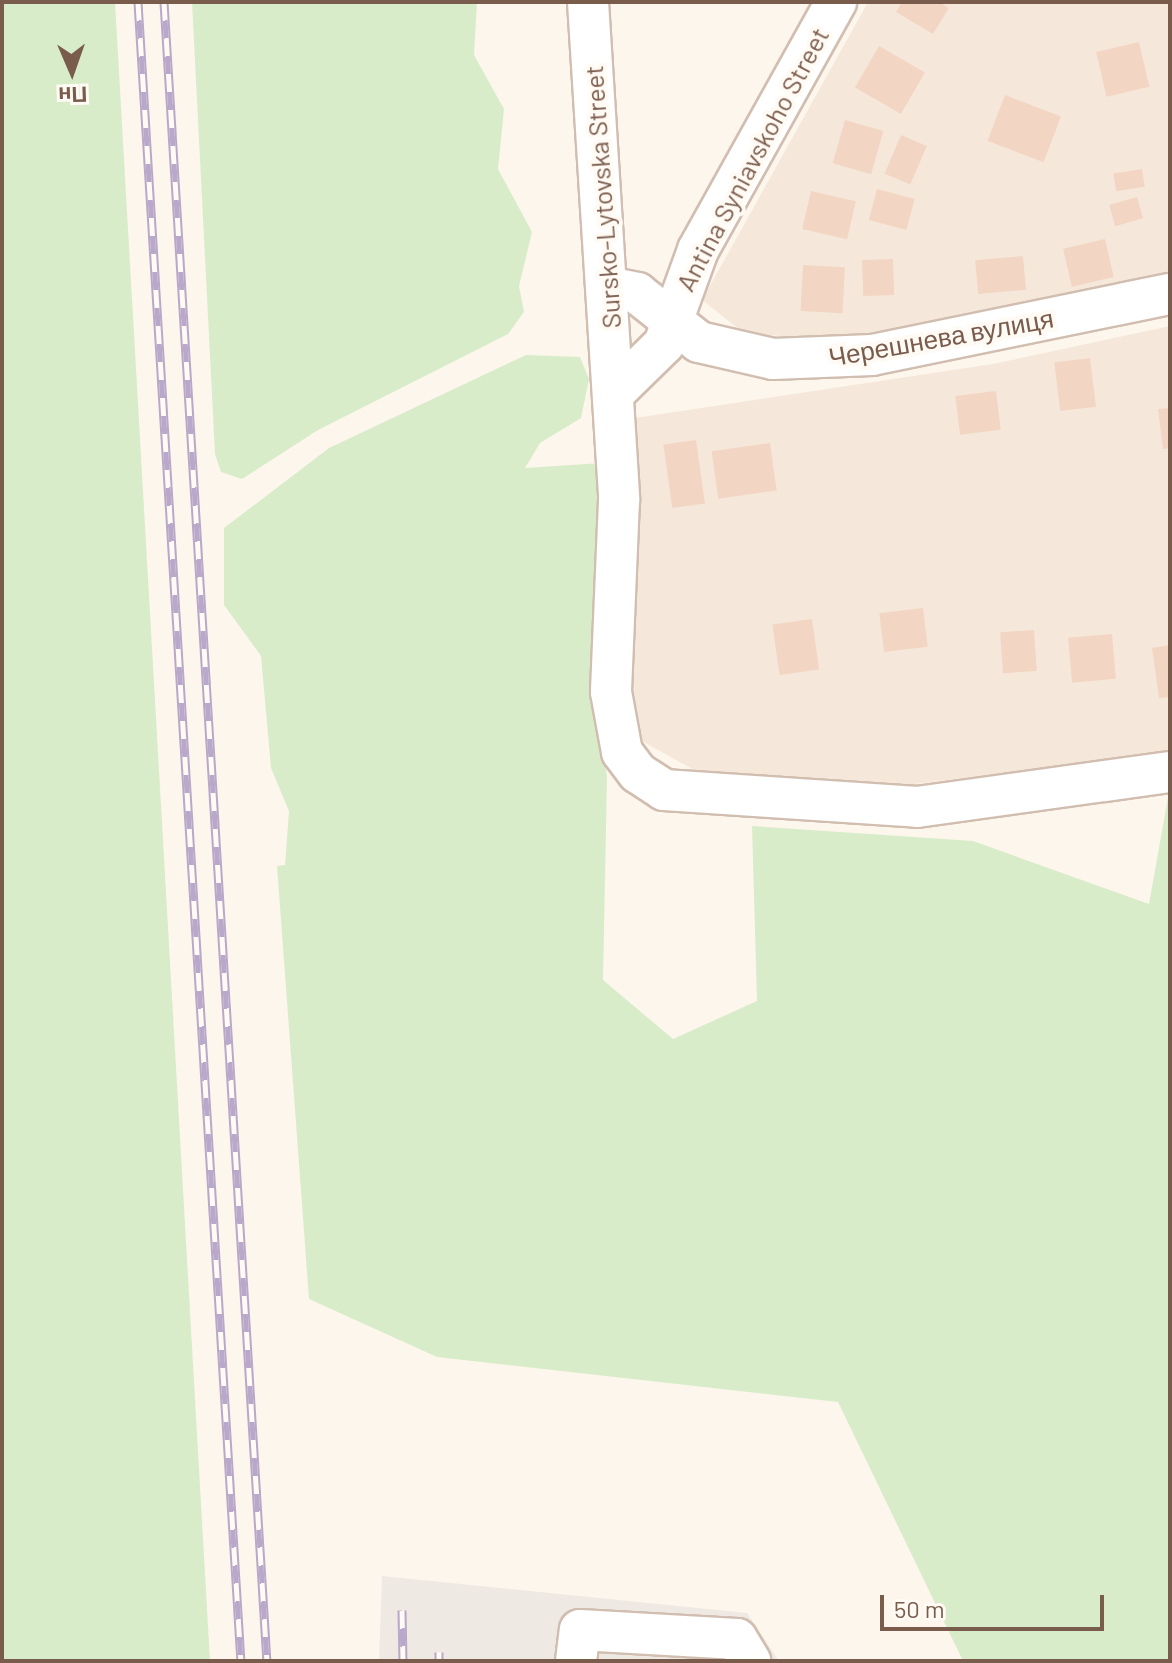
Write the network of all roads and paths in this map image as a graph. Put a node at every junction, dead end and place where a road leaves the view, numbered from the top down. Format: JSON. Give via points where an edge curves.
{"nodes":[{"id":1,"x":588,"y":2,"type":"edge"},
{"id":2,"x":836,"y":2,"type":"edge"},
{"id":3,"x":607,"y":287,"type":"junction"},
{"id":4,"x":1170,"y":294,"type":"edge"},
{"id":5,"x":671,"y":320,"type":"junction"},
{"id":6,"x":615,"y":392,"type":"junction"},
{"id":7,"x":1170,"y":772,"type":"edge"},
{"id":8,"x":576,"y":1661,"type":"edge"},
{"id":9,"x":750,"y":1661,"type":"edge"}],
"edges":[{"from":1,"to":3,"type":"street","name":"Sursko-Lytovska Street"},
{"from":2,"to":5,"type":"street","name":"Antina Syniavskoho Street","via":[[698,250]]},
{"from":3,"to":5,"type":"street","name":"Черешнева вулиця","via":[[637,293]]},
{"from":3,"to":6,"type":"street","name":"Sursko-Lytovska Street"},
{"from":4,"to":5,"type":"street","name":"Черешнева вулиця","via":[[827,359],[738,356],[699,342]]},
{"from":5,"to":6,"type":"street","name":"Antina Syniavskoho Street","via":[[664,344]]},
{"from":6,"to":7,"type":"street","name":"Sursko-Lytovska Street","via":[[619,500],[611,692],[622,752],[638,773],[664,790],[917,807]]},
{"from":8,"to":9,"type":"street","via":[[580,1630],[737,1639]]}]}
